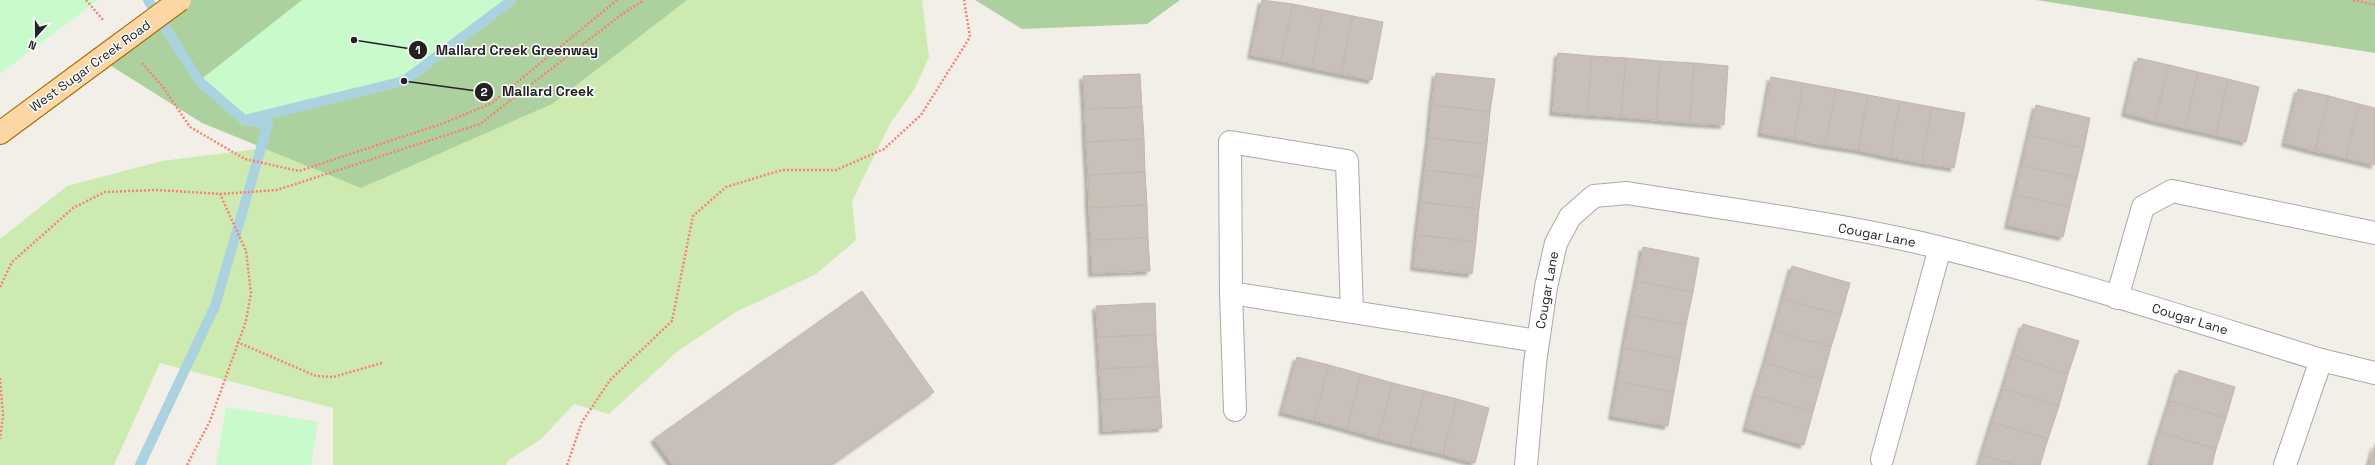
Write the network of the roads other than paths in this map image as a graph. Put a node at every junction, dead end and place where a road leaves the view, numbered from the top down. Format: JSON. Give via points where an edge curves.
{"nodes":[{"id":1,"x":180,"y":0,"type":"edge"},
{"id":2,"x":0,"y":133,"type":"edge"},
{"id":3,"x":2375,"y":233,"type":"edge"},
{"id":4,"x":1940,"y":248,"type":"junction"},
{"id":5,"x":1232,"y":293,"type":"junction"},
{"id":6,"x":2117,"y":298,"type":"junction"},
{"id":7,"x":1352,"y":312,"type":"junction"},
{"id":8,"x":1538,"y":342,"type":"junction"},
{"id":9,"x":2321,"y":360,"type":"junction"},
{"id":10,"x":2375,"y":373,"type":"edge"},
{"id":11,"x":1235,"y":410,"type":"dead end"},
{"id":12,"x":1882,"y":459,"type":"dead end"},
{"id":13,"x":1526,"y":465,"type":"edge"},
{"id":14,"x":2285,"y":465,"type":"edge"}],
"edges":[{"from":1,"to":2,"type":"main road","name":"West Sugar Creek Road","bridge":true},
{"from":3,"to":6,"type":"street","via":[[2172,191],[2143,207]]},
{"from":4,"to":6,"type":"street","name":"Cougar Lane"},
{"from":4,"to":8,"type":"street","name":"Cougar Lane","via":[[1837,226],[1627,193],[1594,196],[1570,217],[1556,243]]},
{"from":4,"to":12,"type":"street"},
{"from":5,"to":7,"type":"street"},
{"from":5,"to":7,"type":"street","via":[[1230,142],[1347,161]]},
{"from":5,"to":11,"type":"street"},
{"from":6,"to":9,"type":"street","name":"Cougar Lane"},
{"from":7,"to":8,"type":"street"},
{"from":8,"to":13,"type":"street","name":"Cougar Lane"},
{"from":9,"to":10,"type":"street","name":"Cougar Lane"},
{"from":9,"to":14,"type":"street"}]}
